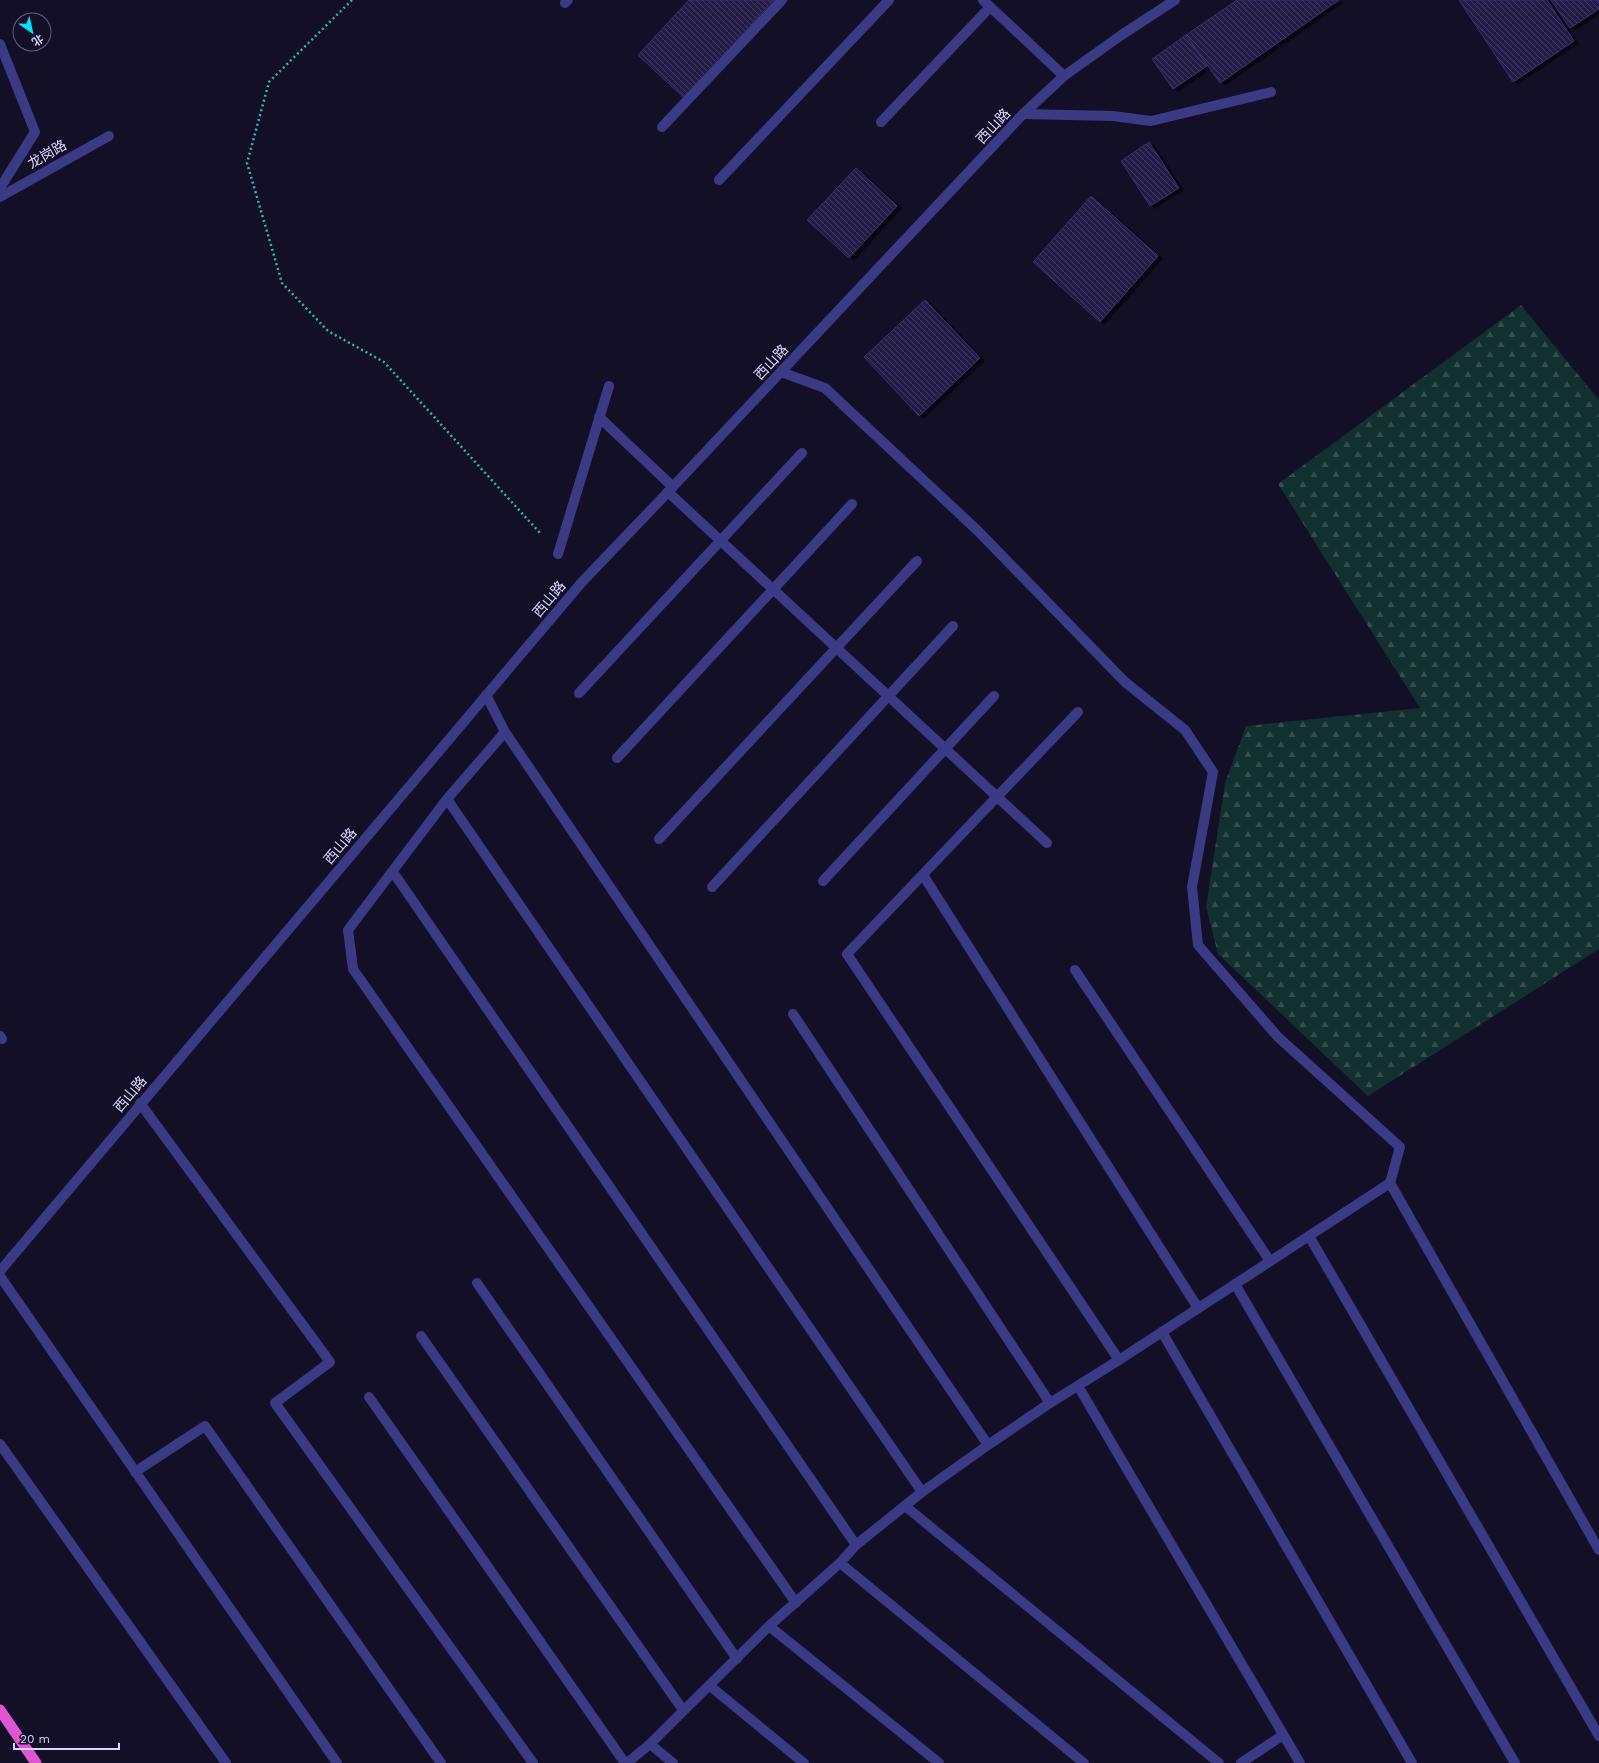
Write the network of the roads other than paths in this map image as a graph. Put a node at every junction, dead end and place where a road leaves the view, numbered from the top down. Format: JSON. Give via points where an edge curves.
{"nodes":[{"id":1,"x":782,"y":0,"type":"edge"},
{"id":2,"x":888,"y":0,"type":"edge"},
{"id":3,"x":1175,"y":0,"type":"edge"},
{"id":4,"x":986,"y":3,"type":"edge"},
{"id":5,"x":0,"y":44,"type":"edge"},
{"id":6,"x":1064,"y":76,"type":"junction"},
{"id":7,"x":1270,"y":92,"type":"dead end"},
{"id":8,"x":1023,"y":114,"type":"junction"},
{"id":9,"x":881,"y":122,"type":"dead end"},
{"id":10,"x":662,"y":127,"type":"dead end"},
{"id":11,"x":109,"y":136,"type":"dead end"},
{"id":12,"x":719,"y":180,"type":"dead end"},
{"id":13,"x":0,"y":188,"type":"edge"},
{"id":14,"x":0,"y":197,"type":"edge"},
{"id":15,"x":781,"y":372,"type":"junction"},
{"id":16,"x":609,"y":386,"type":"dead end"},
{"id":17,"x":599,"y":417,"type":"junction"},
{"id":18,"x":802,"y":453,"type":"dead end"},
{"id":19,"x":670,"y":490,"type":"junction"},
{"id":20,"x":852,"y":504,"type":"dead end"},
{"id":21,"x":720,"y":541,"type":"junction"},
{"id":22,"x":558,"y":554,"type":"road end"},
{"id":23,"x":916,"y":561,"type":"dead end"},
{"id":24,"x":773,"y":590,"type":"junction"},
{"id":25,"x":953,"y":626,"type":"dead end"},
{"id":26,"x":836,"y":648,"type":"junction"},
{"id":27,"x":579,"y":693,"type":"dead end"},
{"id":28,"x":486,"y":695,"type":"junction"},
{"id":29,"x":888,"y":696,"type":"junction"},
{"id":30,"x":994,"y":696,"type":"dead end"},
{"id":31,"x":1078,"y":712,"type":"dead end"},
{"id":32,"x":505,"y":732,"type":"junction"},
{"id":33,"x":945,"y":748,"type":"junction"},
{"id":34,"x":617,"y":758,"type":"dead end"},
{"id":35,"x":998,"y":797,"type":"junction"},
{"id":36,"x":447,"y":799,"type":"junction"},
{"id":37,"x":659,"y":839,"type":"dead end"},
{"id":38,"x":1047,"y":842,"type":"dead end"},
{"id":39,"x":393,"y":872,"type":"junction"},
{"id":40,"x":923,"y":875,"type":"junction"},
{"id":41,"x":823,"y":881,"type":"dead end"},
{"id":42,"x":712,"y":886,"type":"dead end"},
{"id":43,"x":1075,"y":970,"type":"dead end"},
{"id":44,"x":794,"y":1014,"type":"dead end"},
{"id":45,"x":140,"y":1103,"type":"junction"},
{"id":46,"x":1390,"y":1183,"type":"junction"},
{"id":47,"x":1309,"y":1236,"type":"junction"},
{"id":48,"x":1270,"y":1261,"type":"junction"},
{"id":49,"x":0,"y":1271,"type":"edge"},
{"id":50,"x":0,"y":1276,"type":"edge"},
{"id":51,"x":477,"y":1283,"type":"dead end"},
{"id":52,"x":1235,"y":1284,"type":"junction"},
{"id":53,"x":1198,"y":1308,"type":"junction"},
{"id":54,"x":1162,"y":1332,"type":"junction"},
{"id":55,"x":421,"y":1336,"type":"dead end"},
{"id":56,"x":1119,"y":1360,"type":"junction"},
{"id":57,"x":1078,"y":1386,"type":"junction"},
{"id":58,"x":369,"y":1397,"type":"dead end"},
{"id":59,"x":1050,"y":1403,"type":"junction"},
{"id":60,"x":0,"y":1444,"type":"edge"},
{"id":61,"x":988,"y":1445,"type":"junction"},
{"id":62,"x":135,"y":1472,"type":"junction"},
{"id":63,"x":922,"y":1492,"type":"junction"},
{"id":64,"x":904,"y":1506,"type":"junction"},
{"id":65,"x":856,"y":1545,"type":"junction"},
{"id":66,"x":1599,"y":1550,"type":"edge"},
{"id":67,"x":840,"y":1563,"type":"junction"},
{"id":68,"x":796,"y":1603,"type":"junction"},
{"id":69,"x":769,"y":1626,"type":"junction"},
{"id":70,"x":737,"y":1659,"type":"junction"},
{"id":71,"x":710,"y":1686,"type":"junction"},
{"id":72,"x":0,"y":1710,"type":"edge"},
{"id":73,"x":683,"y":1710,"type":"junction"},
{"id":74,"x":1283,"y":1735,"type":"junction"},
{"id":75,"x":1599,"y":1736,"type":"edge"},
{"id":76,"x":650,"y":1744,"type":"junction"},
{"id":77,"x":36,"y":1763,"type":"edge"},
{"id":78,"x":226,"y":1763,"type":"edge"},
{"id":79,"x":337,"y":1763,"type":"edge"},
{"id":80,"x":441,"y":1763,"type":"edge"},
{"id":81,"x":533,"y":1763,"type":"edge"},
{"id":82,"x":626,"y":1763,"type":"edge"},
{"id":83,"x":673,"y":1763,"type":"edge"},
{"id":84,"x":804,"y":1763,"type":"edge"},
{"id":85,"x":939,"y":1763,"type":"edge"},
{"id":86,"x":1084,"y":1763,"type":"edge"},
{"id":87,"x":1219,"y":1763,"type":"edge"},
{"id":88,"x":1241,"y":1763,"type":"edge"},
{"id":89,"x":1300,"y":1763,"type":"edge"},
{"id":90,"x":1412,"y":1763,"type":"edge"},
{"id":91,"x":1515,"y":1763,"type":"edge"}],
"edges":[{"from":1,"to":10,"type":"street"},
{"from":2,"to":12,"type":"street"},
{"from":3,"to":6,"type":"street","name":"西山路"},
{"from":4,"to":6,"type":"street"},
{"from":4,"to":9,"type":"street"},
{"from":5,"to":13,"type":"street","via":[[35,132]]},
{"from":6,"to":8,"type":"street","name":"西山路"},
{"from":7,"to":8,"type":"street","via":[[1151,121],[1113,116]]},
{"from":8,"to":15,"type":"street","name":"西山路"},
{"from":11,"to":14,"type":"street","name":"龙岗路"},
{"from":15,"to":19,"type":"street","name":"西山路"},
{"from":15,"to":46,"type":"street","via":[[825,388],[978,531],[1125,682],[1185,730],[1214,772],[1192,887],[1198,945],[1278,1037],[1400,1147]]},
{"from":16,"to":17,"type":"street"},
{"from":17,"to":19,"type":"street"},
{"from":17,"to":22,"type":"street"},
{"from":18,"to":21,"type":"street"},
{"from":19,"to":21,"type":"street"},
{"from":19,"to":28,"type":"street","name":"西山路","via":[[582,582]]},
{"from":20,"to":24,"type":"street"},
{"from":21,"to":24,"type":"street"},
{"from":21,"to":27,"type":"street"},
{"from":23,"to":26,"type":"street"},
{"from":24,"to":26,"type":"street"},
{"from":24,"to":34,"type":"street"},
{"from":25,"to":29,"type":"street"},
{"from":26,"to":29,"type":"street"},
{"from":26,"to":37,"type":"street"},
{"from":28,"to":32,"type":"street"},
{"from":28,"to":45,"type":"street","name":"西山路"},
{"from":29,"to":33,"type":"street"},
{"from":29,"to":42,"type":"street"},
{"from":30,"to":33,"type":"street"},
{"from":31,"to":35,"type":"street"},
{"from":32,"to":36,"type":"street"},
{"from":32,"to":61,"type":"street"},
{"from":33,"to":35,"type":"street"},
{"from":33,"to":41,"type":"street"},
{"from":35,"to":38,"type":"street"},
{"from":35,"to":40,"type":"street"},
{"from":36,"to":39,"type":"street"},
{"from":36,"to":63,"type":"street"},
{"from":39,"to":65,"type":"street"},
{"from":39,"to":68,"type":"street","via":[[348,930],[352,969]]},
{"from":40,"to":53,"type":"street"},
{"from":40,"to":56,"type":"street","via":[[847,954]]},
{"from":43,"to":48,"type":"street"},
{"from":44,"to":59,"type":"street"},
{"from":45,"to":49,"type":"street","name":"西山路"},
{"from":45,"to":81,"type":"street","via":[[330,1362],[275,1403]]},
{"from":46,"to":47,"type":"street"},
{"from":46,"to":66,"type":"street"},
{"from":47,"to":48,"type":"street"},
{"from":47,"to":75,"type":"street"},
{"from":48,"to":52,"type":"street"},
{"from":50,"to":62,"type":"street"},
{"from":51,"to":70,"type":"street"},
{"from":52,"to":53,"type":"street"},
{"from":52,"to":91,"type":"street"},
{"from":53,"to":54,"type":"street"},
{"from":54,"to":56,"type":"street"},
{"from":54,"to":90,"type":"street"},
{"from":55,"to":73,"type":"street"},
{"from":56,"to":57,"type":"street"},
{"from":57,"to":59,"type":"street"},
{"from":57,"to":74,"type":"street"},
{"from":58,"to":82,"type":"street"},
{"from":59,"to":61,"type":"street"},
{"from":60,"to":78,"type":"street"},
{"from":61,"to":63,"type":"street"},
{"from":62,"to":79,"type":"street"},
{"from":62,"to":80,"type":"street","via":[[205,1426]]},
{"from":63,"to":64,"type":"street"},
{"from":64,"to":65,"type":"street"},
{"from":64,"to":87,"type":"street"},
{"from":65,"to":67,"type":"street"},
{"from":67,"to":68,"type":"street"},
{"from":67,"to":86,"type":"street"},
{"from":68,"to":69,"type":"street"},
{"from":69,"to":70,"type":"street"},
{"from":69,"to":85,"type":"street"},
{"from":70,"to":71,"type":"street"},
{"from":71,"to":73,"type":"street"},
{"from":71,"to":84,"type":"street"},
{"from":72,"to":77,"type":"highway"},
{"from":73,"to":76,"type":"street"},
{"from":74,"to":88,"type":"street"},
{"from":74,"to":89,"type":"street"},
{"from":76,"to":82,"type":"street"},
{"from":76,"to":83,"type":"street"}]}
